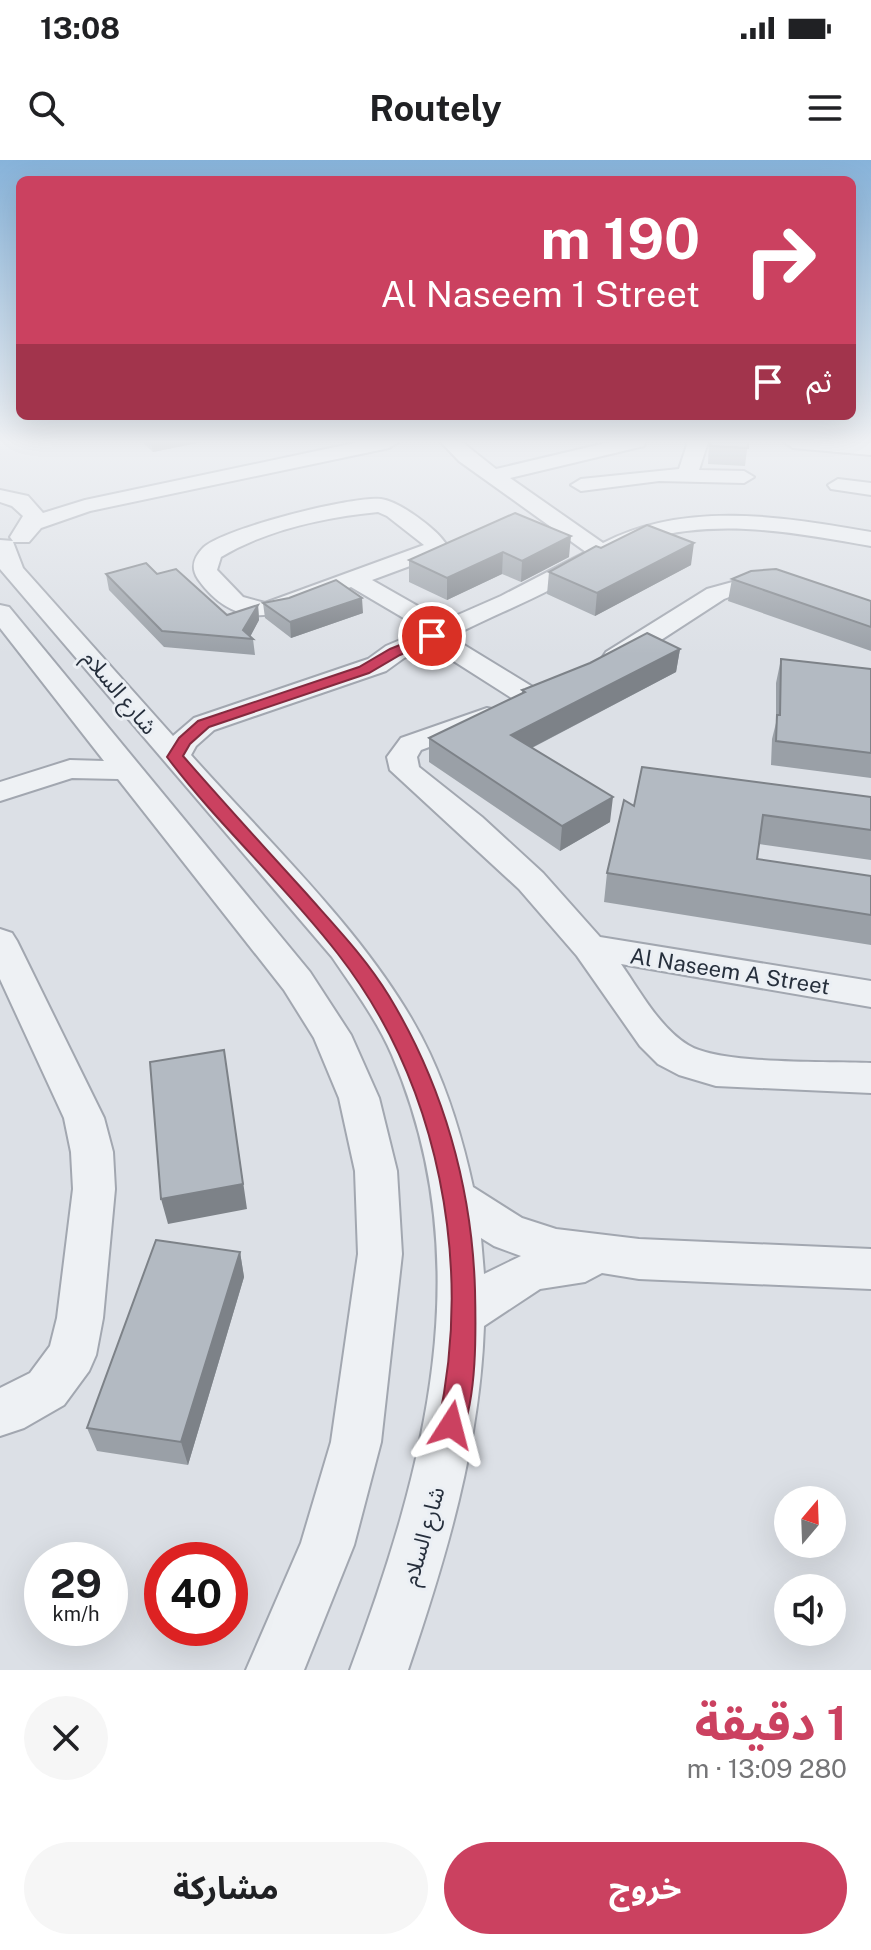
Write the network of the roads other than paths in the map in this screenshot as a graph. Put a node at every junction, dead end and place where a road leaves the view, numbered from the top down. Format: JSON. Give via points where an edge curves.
{"nodes":[{"id":1,"x":30,"y":512,"type":"edge"},
{"id":2,"x":71,"y":512,"type":"edge"},
{"id":3,"x":336,"y":512,"type":"edge"},
{"id":4,"x":396,"y":512,"type":"edge"},
{"id":5,"x":545,"y":512,"type":"edge"},
{"id":6,"x":13,"y":539,"type":"edge"},
{"id":7,"x":871,"y":539,"type":"edge"},
{"id":8,"x":600,"y":551,"type":"junction"},
{"id":9,"x":356,"y":580,"type":"junction"},
{"id":10,"x":806,"y":586,"type":"edge"},
{"id":11,"x":0,"y":612,"type":"edge"},
{"id":12,"x":438,"y":634,"type":"junction"},
{"id":13,"x":560,"y":684,"type":"junction"},
{"id":14,"x":290,"y":689,"type":"junction"},
{"id":15,"x":135,"y":708,"type":"junction"},
{"id":16,"x":93,"y":727,"type":"junction"},
{"id":17,"x":175,"y":757,"type":"junction"},
{"id":18,"x":128,"y":770,"type":"junction"},
{"id":19,"x":1,"y":787,"type":"edge"},
{"id":20,"x":0,"y":941,"type":"edge"},
{"id":21,"x":589,"y":947,"type":"junction"},
{"id":22,"x":871,"y":994,"type":"edge"},
{"id":23,"x":871,"y":1078,"type":"edge"},
{"id":24,"x":455,"y":1198,"type":"junction"},
{"id":25,"x":639,"y":1259,"type":"junction"},
{"id":26,"x":871,"y":1269,"type":"edge"},
{"id":27,"x":463,"y":1314,"type":"junction"},
{"id":28,"x":0,"y":1412,"type":"edge"},
{"id":29,"x":275,"y":1670,"type":"edge"},
{"id":30,"x":379,"y":1670,"type":"edge"}],
"edges":[{"from":1,"to":6,"type":"street","name":"شارع السلام","via":[[34,515]]},
{"from":2,"to":6,"type":"street"},
{"from":3,"to":9,"type":"street","via":[[234,539],[219,546],[204,564],[205,573],[231,601],[252,610],[281,607]]},
{"from":4,"to":9,"type":"street","via":[[436,544],[433,551]]},
{"from":5,"to":8,"type":"street"},
{"from":6,"to":15,"type":"street","name":"شارع السلام","via":[[5,555],[12,570]]},
{"from":7,"to":8,"type":"street","via":[[786,524],[707,522],[636,535]]},
{"from":8,"to":12,"type":"street"},
{"from":9,"to":12,"type":"street"},
{"from":10,"to":13,"type":"street","name":"Al Naseem A Street","via":[[768,581],[723,588],[636,647]]},
{"from":11,"to":16,"type":"street","name":"شارع السلام"},
{"from":12,"to":13,"type":"street"},
{"from":12,"to":14,"type":"street","via":[[377,665],[341,670]]},
{"from":13,"to":21,"type":"street","name":"Al Naseem A Street","via":[[411,744],[402,757],[405,770],[531,881]]},
{"from":14,"to":15,"type":"street","via":[[208,713],[173,715]]},
{"from":14,"to":17,"type":"street","via":[[204,724]]},
{"from":15,"to":17,"type":"street","name":"شارع السلام"},
{"from":16,"to":18,"type":"street","name":"شارع السلام"},
{"from":16,"to":19,"type":"street","via":[[71,752]]},
{"from":17,"to":24,"type":"street","name":"شارع السلام","via":[[344,948],[380,998],[412,1056],[437,1123]]},
{"from":18,"to":19,"type":"street","via":[[70,769]]},
{"from":18,"to":29,"type":"street","name":"شارع السلام","via":[[297,981],[332,1035],[359,1098],[376,1171],[380,1254],[356,1442],[327,1545]]},
{"from":20,"to":28,"type":"street","via":[[84,1118],[94,1189],[72,1355],[47,1389]]},
{"from":21,"to":22,"type":"street","name":"Al Naseem A Street"},
{"from":21,"to":23,"type":"street","name":"Al Naseem A Street","via":[[653,1036],[693,1065],[742,1073]]},
{"from":24,"to":25,"type":"street","via":[[532,1242]]},
{"from":24,"to":27,"type":"street","name":"شارع السلام","via":[[462,1240]]},
{"from":25,"to":26,"type":"street"},
{"from":25,"to":27,"type":"street","via":[[536,1268]]},
{"from":27,"to":30,"type":"street","name":"شارع السلام","via":[[456,1401],[436,1497]]}]}
